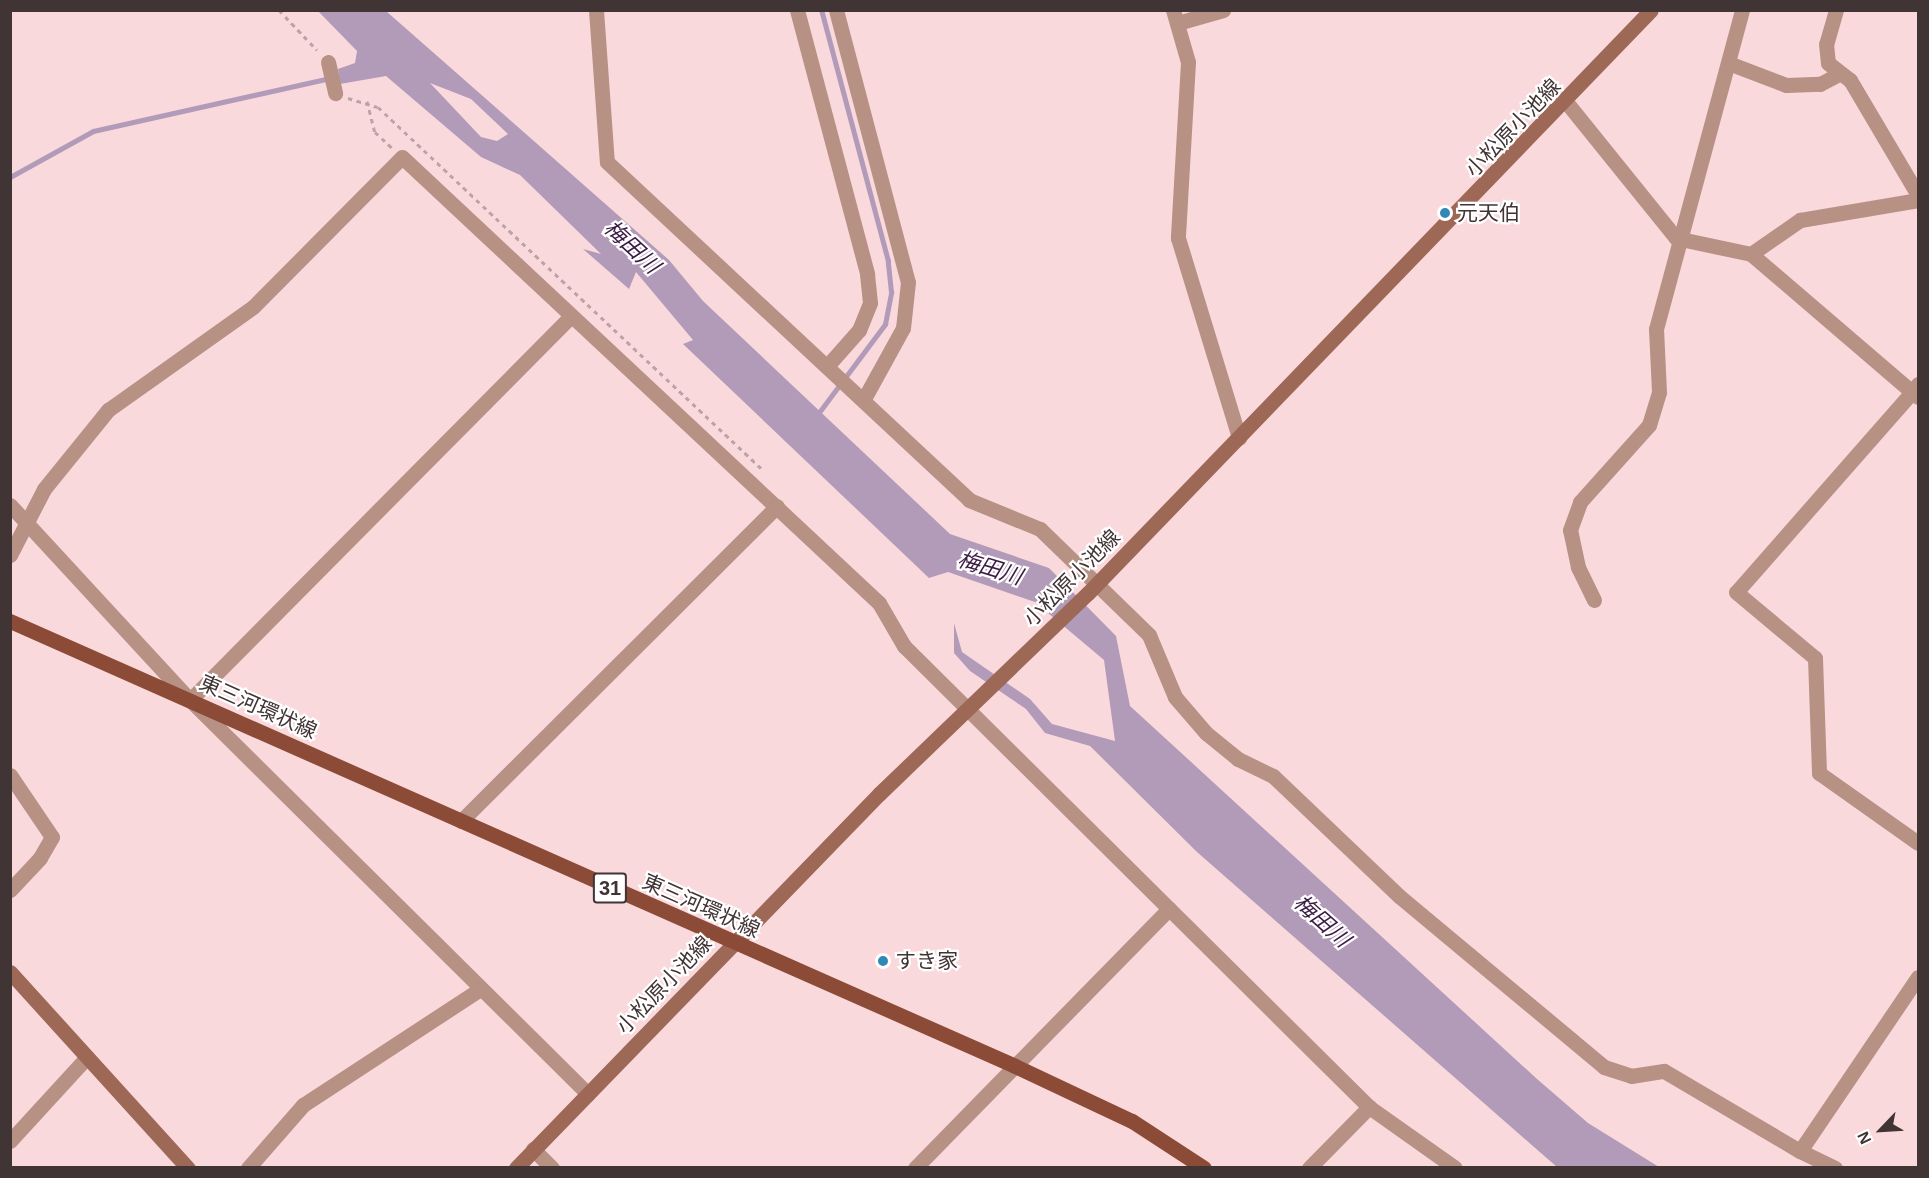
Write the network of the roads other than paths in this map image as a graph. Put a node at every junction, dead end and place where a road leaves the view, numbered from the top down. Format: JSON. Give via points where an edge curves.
{"nodes":[{"id":1,"x":596,"y":10,"type":"edge"},
{"id":2,"x":797,"y":10,"type":"edge"},
{"id":3,"x":836,"y":10,"type":"edge"},
{"id":4,"x":1223,"y":10,"type":"edge"},
{"id":5,"x":1651,"y":10,"type":"edge"},
{"id":6,"x":1742,"y":10,"type":"edge"},
{"id":7,"x":1836,"y":10,"type":"edge"},
{"id":8,"x":1177,"y":16,"type":"edge"},
{"id":9,"x":328,"y":62,"type":"road end"},
{"id":10,"x":1731,"y":64,"type":"junction"},
{"id":11,"x":1839,"y":74,"type":"junction"},
{"id":12,"x":335,"y":93,"type":"dead end"},
{"id":13,"x":1567,"y":103,"type":"junction"},
{"id":14,"x":1918,"y":198,"type":"edge"},
{"id":15,"x":1676,"y":238,"type":"junction"},
{"id":16,"x":1751,"y":254,"type":"junction"},
{"id":17,"x":571,"y":316,"type":"junction"},
{"id":18,"x":838,"y":374,"type":"junction"},
{"id":19,"x":1916,"y":391,"type":"edge"},
{"id":20,"x":864,"y":399,"type":"junction"},
{"id":21,"x":1239,"y":438,"type":"junction"},
{"id":22,"x":10,"y":505,"type":"edge"},
{"id":23,"x":777,"y":506,"type":"junction"},
{"id":24,"x":27,"y":522,"type":"junction"},
{"id":25,"x":10,"y":555,"type":"edge"},
{"id":26,"x":1093,"y":589,"type":"junction"},
{"id":27,"x":1594,"y":600,"type":"dead end"},
{"id":28,"x":10,"y":621,"type":"edge"},
{"id":29,"x":190,"y":700,"type":"junction"},
{"id":30,"x":974,"y":704,"type":"junction"},
{"id":31,"x":10,"y":775,"type":"edge"},
{"id":32,"x":461,"y":821,"type":"junction"},
{"id":33,"x":1918,"y":843,"type":"edge"},
{"id":34,"x":10,"y":890,"type":"edge"},
{"id":35,"x":1169,"y":909,"type":"junction"},
{"id":36,"x":734,"y":944,"type":"junction"},
{"id":37,"x":10,"y":972,"type":"edge"},
{"id":38,"x":1918,"y":978,"type":"edge"},
{"id":39,"x":479,"y":990,"type":"junction"},
{"id":40,"x":87,"y":1057,"type":"junction"},
{"id":41,"x":1015,"y":1066,"type":"junction"},
{"id":42,"x":588,"y":1094,"type":"junction"},
{"id":43,"x":1369,"y":1107,"type":"junction"},
{"id":44,"x":10,"y":1141,"type":"edge"},
{"id":45,"x":533,"y":1149,"type":"junction"},
{"id":46,"x":1800,"y":1151,"type":"junction"},
{"id":47,"x":188,"y":1167,"type":"edge"},
{"id":48,"x":248,"y":1167,"type":"edge"},
{"id":49,"x":516,"y":1167,"type":"edge"},
{"id":50,"x":552,"y":1167,"type":"edge"},
{"id":51,"x":915,"y":1167,"type":"edge"},
{"id":52,"x":1204,"y":1167,"type":"edge"},
{"id":53,"x":1309,"y":1167,"type":"edge"},
{"id":54,"x":1455,"y":1167,"type":"edge"},
{"id":55,"x":1835,"y":1167,"type":"edge"}],
"edges":[{"from":1,"to":18,"type":"street","via":[[607,162]]},
{"from":2,"to":18,"type":"street","via":[[867,274],[870,303]]},
{"from":3,"to":20,"type":"street","via":[[908,282],[903,328]]},
{"from":4,"to":8,"type":"street"},
{"from":5,"to":13,"type":"main road","name":"小松原小池線"},
{"from":6,"to":10,"type":"street"},
{"from":7,"to":11,"type":"street","via":[[1826,44],[1828,63]]},
{"from":8,"to":21,"type":"street","via":[[1188,62],[1178,238]]},
{"from":9,"to":12,"type":"street"},
{"from":10,"to":11,"type":"street","via":[[1786,85],[1820,84]]},
{"from":10,"to":15,"type":"street"},
{"from":11,"to":14,"type":"street","via":[[1850,80]]},
{"from":13,"to":15,"type":"street"},
{"from":13,"to":21,"type":"main road","name":"小松原小池線"},
{"from":14,"to":16,"type":"street","via":[[1800,220]]},
{"from":15,"to":16,"type":"street"},
{"from":15,"to":27,"type":"street","via":[[1656,329],[1659,392],[1649,425],[1580,502],[1570,530],[1578,567]]},
{"from":16,"to":19,"type":"street"},
{"from":17,"to":23,"type":"street"},
{"from":17,"to":24,"type":"street","via":[[402,157],[253,307],[108,410],[44,489]]},
{"from":17,"to":29,"type":"street"},
{"from":18,"to":20,"type":"street"},
{"from":19,"to":33,"type":"street","via":[[1736,592],[1815,658],[1820,772]]},
{"from":20,"to":26,"type":"street","via":[[969,500],[1040,529]]},
{"from":21,"to":26,"type":"main road","name":"小松原小池線"},
{"from":22,"to":24,"type":"street"},
{"from":23,"to":30,"type":"street","via":[[879,603],[903,646]]},
{"from":23,"to":32,"type":"street"},
{"from":24,"to":25,"type":"street"},
{"from":24,"to":29,"type":"street"},
{"from":26,"to":30,"type":"main road","name":"小松原小池線"},
{"from":26,"to":46,"type":"street","via":[[1149,636],[1175,697],[1206,734],[1238,759],[1273,776],[1399,896],[1543,1020],[1604,1067],[1630,1076],[1664,1071]]},
{"from":28,"to":29,"type":"main road","name":"東三河環状線","number":"31"},
{"from":29,"to":32,"type":"main road","name":"東三河環状線","number":"31"},
{"from":29,"to":39,"type":"street"},
{"from":30,"to":35,"type":"street"},
{"from":30,"to":36,"type":"main road","name":"小松原小池線"},
{"from":31,"to":34,"type":"street","via":[[51,837],[40,858]]},
{"from":32,"to":36,"type":"main road","name":"東三河環状線","number":"31"},
{"from":35,"to":41,"type":"street"},
{"from":35,"to":43,"type":"street"},
{"from":36,"to":41,"type":"main road","name":"東三河環状線","number":"31"},
{"from":36,"to":42,"type":"main road","name":"小松原小池線"},
{"from":37,"to":40,"type":"main road"},
{"from":38,"to":46,"type":"street"},
{"from":39,"to":42,"type":"street"},
{"from":39,"to":48,"type":"street","via":[[303,1105]]},
{"from":40,"to":44,"type":"street"},
{"from":40,"to":47,"type":"main road"},
{"from":41,"to":51,"type":"street"},
{"from":41,"to":52,"type":"main road","name":"東三河環状線","number":"31","via":[[1132,1121]]},
{"from":42,"to":45,"type":"main road","name":"小松原小池線"},
{"from":43,"to":53,"type":"street"},
{"from":43,"to":54,"type":"street"},
{"from":45,"to":49,"type":"main road","name":"小松原小池線"},
{"from":45,"to":50,"type":"street"},
{"from":46,"to":55,"type":"street"}]}
